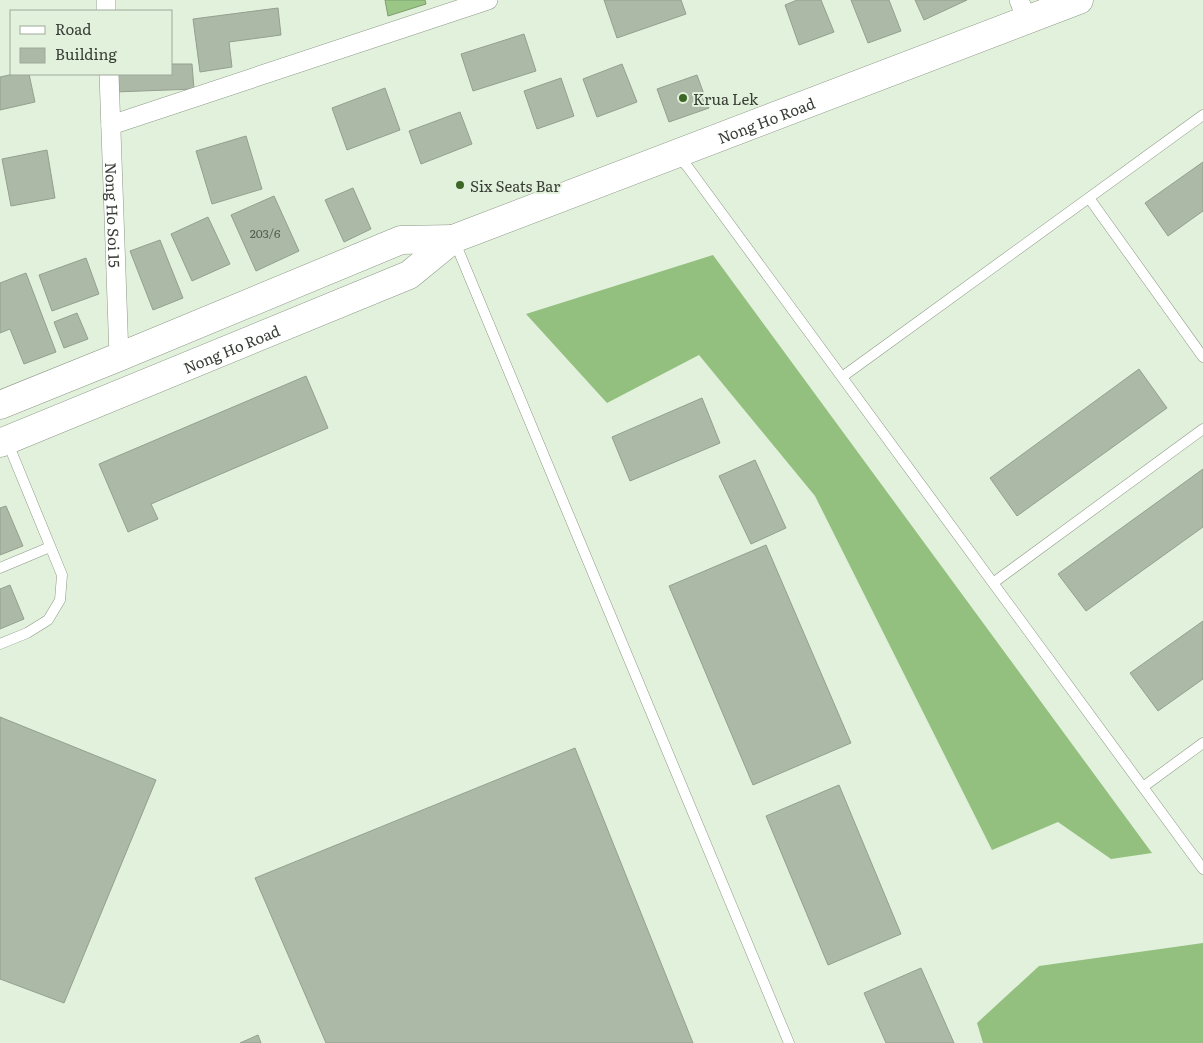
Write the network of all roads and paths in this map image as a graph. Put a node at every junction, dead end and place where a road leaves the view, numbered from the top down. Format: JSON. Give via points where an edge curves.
{"nodes":[{"id":1,"x":488,"y":0,"type":"edge"},
{"id":2,"x":1079,"y":0,"type":"edge"},
{"id":3,"x":1023,"y":10,"type":"edge"},
{"id":4,"x":109,"y":75,"type":"edge"},
{"id":5,"x":1203,"y":115,"type":"edge"},
{"id":6,"x":111,"y":125,"type":"junction"},
{"id":7,"x":676,"y":154,"type":"junction"},
{"id":8,"x":1089,"y":198,"type":"junction"},
{"id":9,"x":453,"y":239,"type":"junction"},
{"id":10,"x":1203,"y":357,"type":"edge"},
{"id":11,"x":119,"y":358,"type":"junction"},
{"id":12,"x":842,"y":377,"type":"junction"},
{"id":13,"x":0,"y":404,"type":"edge"},
{"id":14,"x":1203,"y":430,"type":"edge"},
{"id":15,"x":2,"y":436,"type":"edge"},
{"id":16,"x":50,"y":547,"type":"junction"},
{"id":17,"x":0,"y":568,"type":"edge"},
{"id":18,"x":993,"y":583,"type":"junction"},
{"id":19,"x":0,"y":644,"type":"edge"},
{"id":20,"x":1203,"y":743,"type":"edge"},
{"id":21,"x":1143,"y":787,"type":"junction"},
{"id":22,"x":1203,"y":869,"type":"edge"},
{"id":23,"x":789,"y":1043,"type":"edge"}],
"edges":[{"from":1,"to":6,"type":"street"},
{"from":2,"to":3,"type":"street","name":"Nong Ho Road"},
{"from":3,"to":7,"type":"street","name":"Nong Ho Road"},
{"from":4,"to":6,"type":"street","name":"Nong Ho Soi 15"},
{"from":5,"to":8,"type":"lane"},
{"from":6,"to":11,"type":"street","name":"Nong Ho Soi 15"},
{"from":7,"to":9,"type":"street","name":"Nong Ho Road"},
{"from":7,"to":12,"type":"lane"},
{"from":8,"to":10,"type":"lane"},
{"from":8,"to":12,"type":"lane"},
{"from":9,"to":11,"type":"street","name":"Nong Ho Road","via":[[401,240]]},
{"from":9,"to":15,"type":"street","name":"Nong Ho Road","via":[[410,274]]},
{"from":9,"to":23,"type":"lane"},
{"from":11,"to":13,"type":"street","name":"Nong Ho Road"},
{"from":12,"to":18,"type":"lane"},
{"from":14,"to":18,"type":"lane"},
{"from":15,"to":16,"type":"lane"},
{"from":16,"to":17,"type":"lane"},
{"from":16,"to":19,"type":"lane","via":[[62,575],[60,600],[48,620]]},
{"from":18,"to":21,"type":"lane"},
{"from":20,"to":21,"type":"lane"},
{"from":21,"to":22,"type":"lane"}]}
